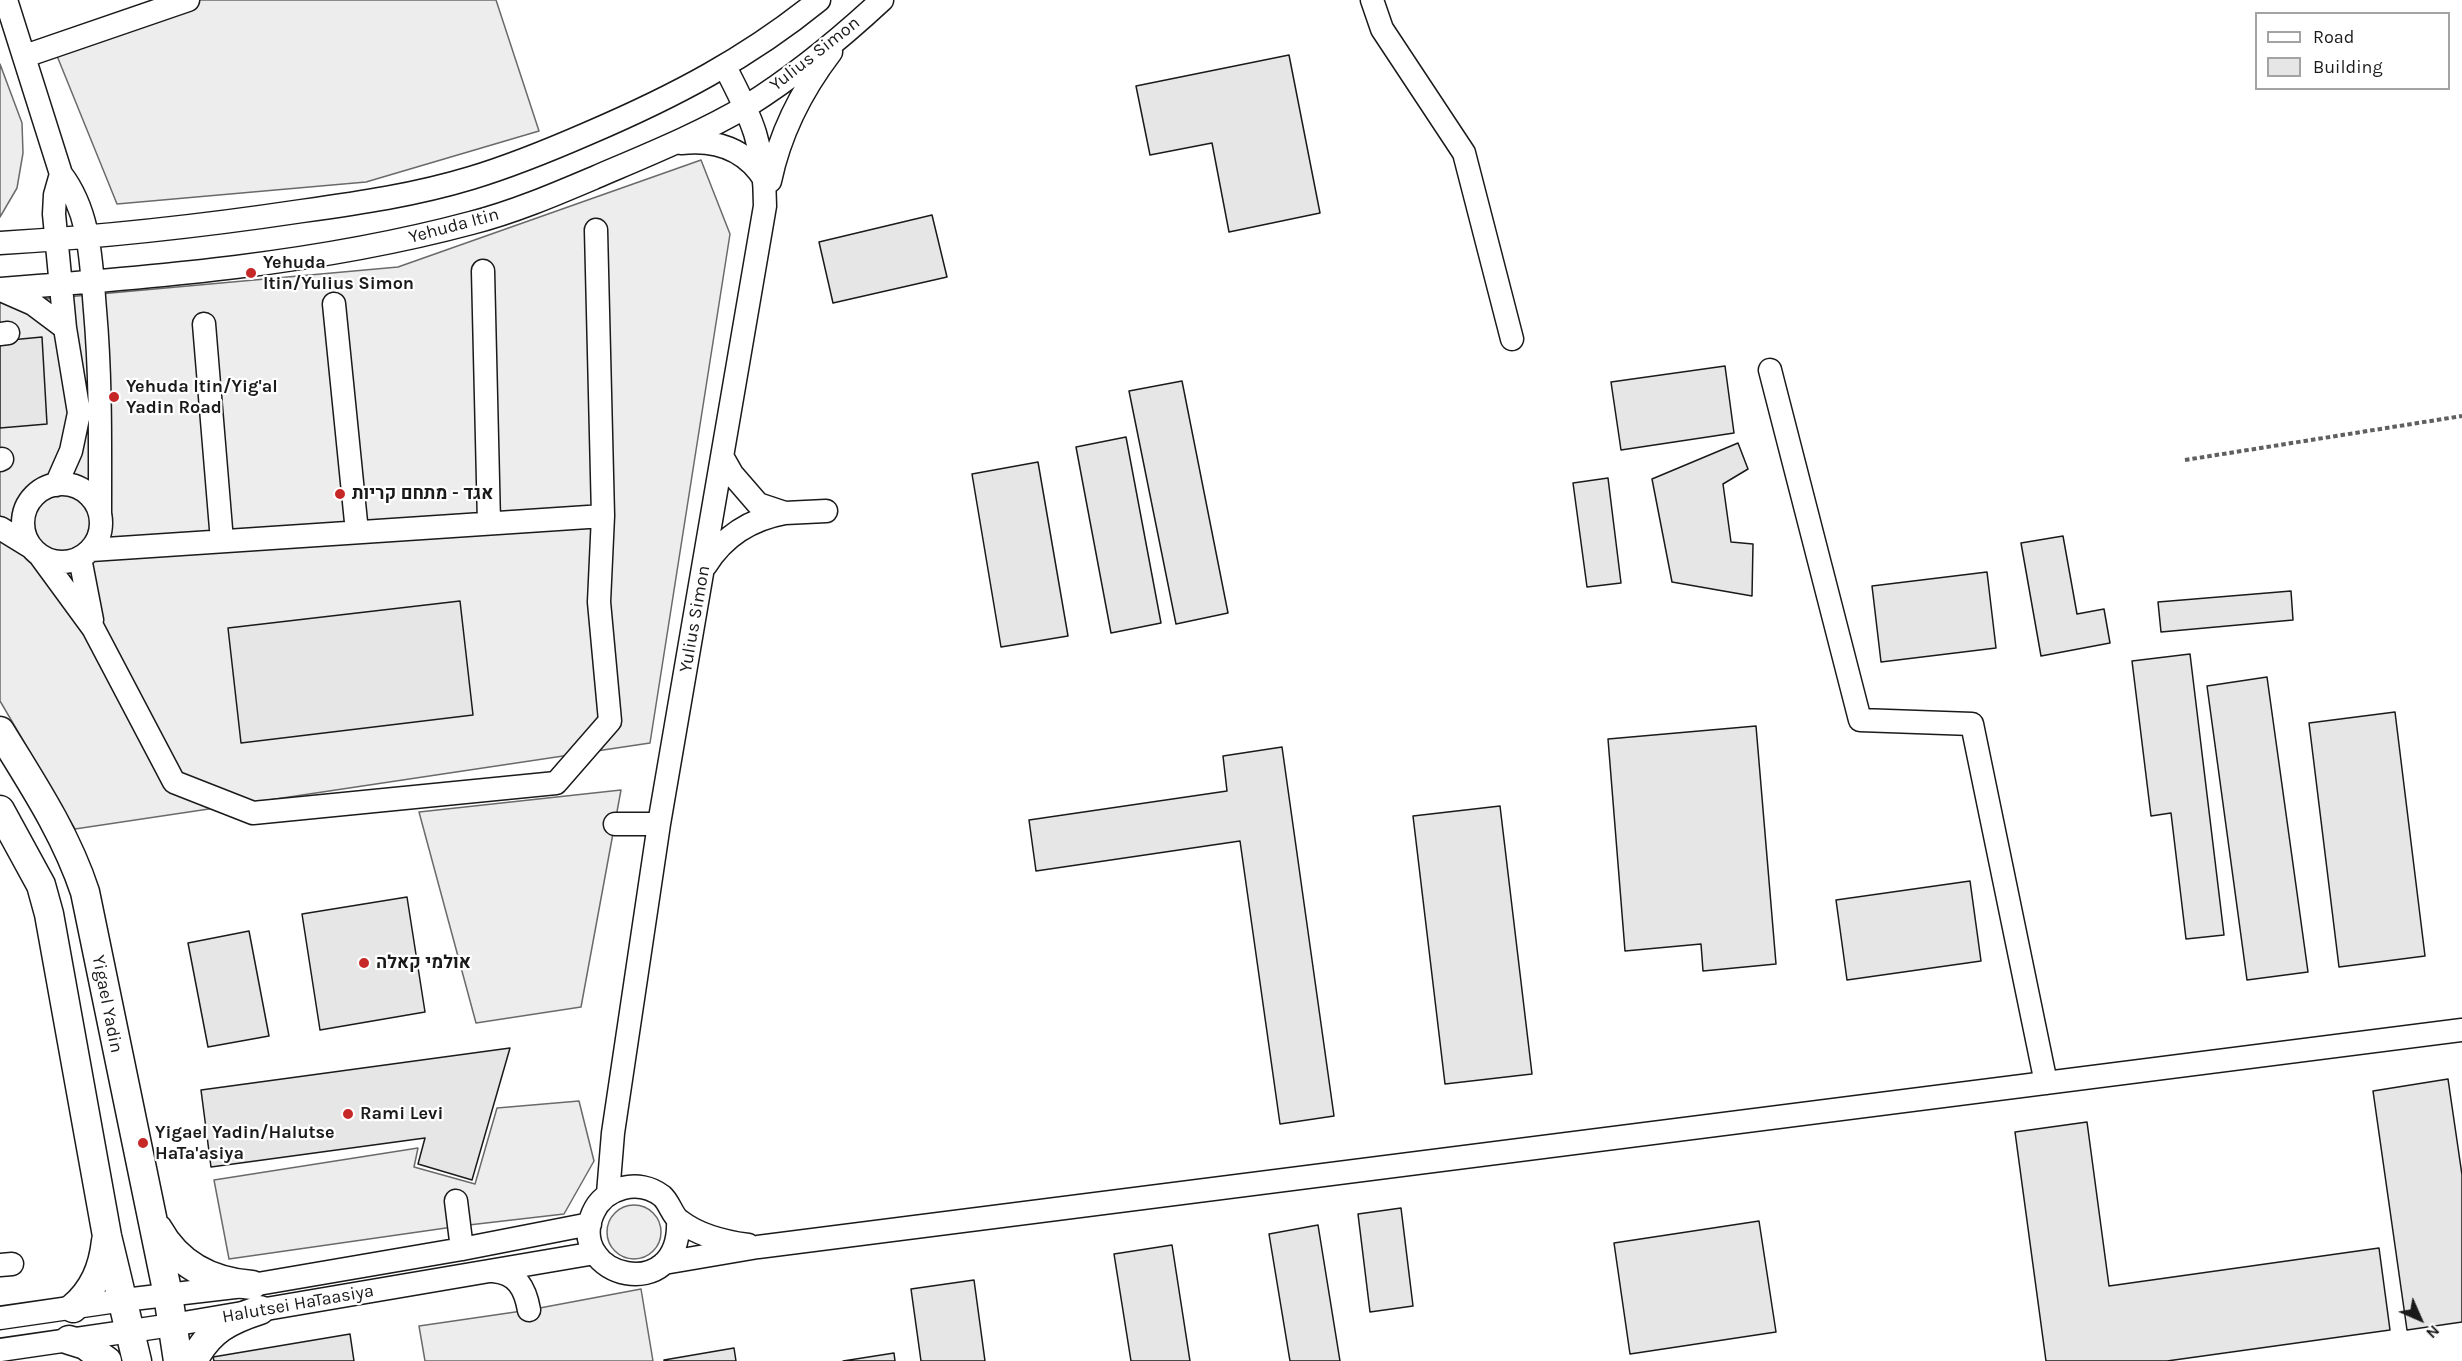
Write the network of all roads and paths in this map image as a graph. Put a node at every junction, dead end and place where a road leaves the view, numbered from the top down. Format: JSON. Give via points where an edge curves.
{"nodes":[{"id":1,"x":6,"y":0,"type":"edge"},
{"id":2,"x":188,"y":0,"type":"edge"},
{"id":3,"x":819,"y":0,"type":"edge"},
{"id":4,"x":882,"y":0,"type":"edge"},
{"id":5,"x":1372,"y":0,"type":"edge"},
{"id":6,"x":850,"y":28,"type":"junction"},
{"id":7,"x":25,"y":56,"type":"junction"},
{"id":8,"x":726,"y":67,"type":"junction"},
{"id":9,"x":746,"y":106,"type":"junction"},
{"id":10,"x":660,"y":150,"type":"junction"},
{"id":11,"x":61,"y":174,"type":"junction"},
{"id":12,"x":765,"y":180,"type":"junction"},
{"id":13,"x":765,"y":206,"type":"junction"},
{"id":14,"x":596,"y":230,"type":"dead end"},
{"id":15,"x":88,"y":237,"type":"junction"},
{"id":16,"x":58,"y":240,"type":"junction"},
{"id":17,"x":0,"y":243,"type":"edge"},
{"id":18,"x":483,"y":271,"type":"dead end"},
{"id":19,"x":93,"y":281,"type":"junction"},
{"id":20,"x":62,"y":284,"type":"junction"},
{"id":21,"x":0,"y":289,"type":"edge"},
{"id":22,"x":334,"y":304,"type":"dead end"},
{"id":23,"x":204,"y":324,"type":"dead end"},
{"id":24,"x":65,"y":328,"type":"junction"},
{"id":25,"x":1512,"y":339,"type":"dead end"},
{"id":26,"x":1770,"y":370,"type":"dead end"},
{"id":27,"x":2462,"y":416,"type":"edge"},
{"id":28,"x":723,"y":458,"type":"junction"},
{"id":29,"x":2185,"y":460,"type":"dead end"},
{"id":30,"x":56,"y":484,"type":"junction"},
{"id":31,"x":826,"y":511,"type":"dead end"},
{"id":32,"x":25,"y":513,"type":"junction"},
{"id":33,"x":785,"y":513,"type":"junction"},
{"id":34,"x":603,"y":516,"type":"junction"},
{"id":35,"x":0,"y":517,"type":"edge"},
{"id":36,"x":100,"y":519,"type":"junction"},
{"id":37,"x":489,"y":523,"type":"junction"},
{"id":38,"x":0,"y":528,"type":"edge"},
{"id":39,"x":357,"y":532,"type":"junction"},
{"id":40,"x":222,"y":541,"type":"junction"},
{"id":41,"x":154,"y":545,"type":"junction"},
{"id":42,"x":36,"y":552,"type":"junction"},
{"id":43,"x":85,"y":554,"type":"junction"},
{"id":44,"x":703,"y":568,"type":"junction"},
{"id":45,"x":93,"y":628,"type":"junction"},
{"id":46,"x":0,"y":731,"type":"edge"},
{"id":47,"x":0,"y":810,"type":"edge"},
{"id":48,"x":615,"y":824,"type":"dead end"},
{"id":49,"x":659,"y":824,"type":"junction"},
{"id":50,"x":2462,"y":1029,"type":"edge"},
{"id":51,"x":2046,"y":1083,"type":"junction"},
{"id":52,"x":613,"y":1133,"type":"junction"},
{"id":53,"x":648,"y":1188,"type":"junction"},
{"id":54,"x":608,"y":1194,"type":"junction"},
{"id":55,"x":456,"y":1201,"type":"dead end"},
{"id":56,"x":152,"y":1220,"type":"junction"},
{"id":57,"x":678,"y":1220,"type":"junction"},
{"id":58,"x":590,"y":1224,"type":"junction"},
{"id":59,"x":107,"y":1236,"type":"junction"},
{"id":60,"x":758,"y":1247,"type":"junction"},
{"id":61,"x":462,"y":1249,"type":"junction"},
{"id":62,"x":595,"y":1253,"type":"junction"},
{"id":63,"x":664,"y":1263,"type":"junction"},
{"id":64,"x":491,"y":1271,"type":"junction"},
{"id":65,"x":168,"y":1295,"type":"junction"},
{"id":66,"x":256,"y":1297,"type":"junction"},
{"id":67,"x":124,"y":1300,"type":"junction"},
{"id":68,"x":73,"y":1308,"type":"junction"},
{"id":69,"x":529,"y":1310,"type":"dead end"},
{"id":70,"x":0,"y":1318,"type":"edge"},
{"id":71,"x":172,"y":1325,"type":"junction"},
{"id":72,"x":130,"y":1331,"type":"junction"},
{"id":73,"x":69,"y":1340,"type":"junction"},
{"id":74,"x":0,"y":1350,"type":"edge"},
{"id":75,"x":107,"y":1361,"type":"edge"},
{"id":76,"x":137,"y":1361,"type":"edge"},
{"id":77,"x":178,"y":1361,"type":"edge"},
{"id":78,"x":193,"y":1361,"type":"edge"}],
"edges":[{"from":1,"to":7,"type":"street"},
{"from":2,"to":7,"type":"street"},
{"from":3,"to":8,"type":"street"},
{"from":4,"to":6,"type":"street","name":"Yulius Simon"},
{"from":5,"to":25,"type":"street","via":[[1382,29],[1464,153]]},
{"from":6,"to":9,"type":"street","name":"Yulius Simon"},
{"from":6,"to":13,"type":"street","via":[[806,88],[789,122],[775,160]]},
{"from":7,"to":11,"type":"street"},
{"from":8,"to":9,"type":"street","name":"Yulius Simon"},
{"from":8,"to":15,"type":"street","via":[[641,111],[537,156],[470,178],[358,203],[219,224]]},
{"from":9,"to":10,"type":"street","name":"Yehuda Itin"},
{"from":9,"to":12,"type":"street","name":"Yulius Simon","via":[[761,148]]},
{"from":10,"to":12,"type":"street","via":[[681,142],[715,142],[750,162]]},
{"from":10,"to":19,"type":"street","name":"Yehuda Itin","via":[[536,202],[474,223],[392,243],[229,267]]},
{"from":11,"to":15,"type":"street","via":[[73,190]]},
{"from":11,"to":16,"type":"street","via":[[54,214]]},
{"from":12,"to":13,"type":"street","name":"Yulius Simon"},
{"from":13,"to":28,"type":"street","name":"Yulius Simon"},
{"from":14,"to":34,"type":"street"},
{"from":15,"to":16,"type":"street"},
{"from":15,"to":19,"type":"street"},
{"from":16,"to":17,"type":"street"},
{"from":16,"to":20,"type":"street"},
{"from":18,"to":37,"type":"street"},
{"from":19,"to":20,"type":"street","name":"Yehuda Itin"},
{"from":19,"to":36,"type":"street","via":[[100,374]]},
{"from":20,"to":21,"type":"street","name":"Yehuda Itin"},
{"from":20,"to":24,"type":"street"},
{"from":21,"to":24,"type":"street","via":[[33,304]]},
{"from":22,"to":39,"type":"street"},
{"from":23,"to":40,"type":"street"},
{"from":24,"to":30,"type":"street","via":[[79,413],[71,450]]},
{"from":26,"to":51,"type":"street","via":[[1860,720],[1972,724]]},
{"from":27,"to":29,"type":"path"},
{"from":28,"to":33,"type":"street","via":[[758,504]]},
{"from":28,"to":44,"type":"street","name":"Yulius Simon"},
{"from":30,"to":32,"type":"street","via":[[33,498]]},
{"from":30,"to":36,"type":"street","via":[[78,488],[95,502]]},
{"from":31,"to":33,"type":"street"},
{"from":32,"to":35,"type":"street"},
{"from":32,"to":42,"type":"street","via":[[25,536]]},
{"from":33,"to":44,"type":"street","via":[[733,534]]},
{"from":34,"to":37,"type":"street"},
{"from":34,"to":45,"type":"street","via":[[599,602],[610,721],[556,783],[254,813],[174,782]]},
{"from":36,"to":41,"type":"street"},
{"from":36,"to":43,"type":"street","via":[[98,539]]},
{"from":37,"to":39,"type":"street"},
{"from":38,"to":42,"type":"street"},
{"from":39,"to":40,"type":"street"},
{"from":40,"to":41,"type":"street"},
{"from":41,"to":43,"type":"street"},
{"from":42,"to":43,"type":"street","via":[[54,562],[67,562]]},
{"from":42,"to":45,"type":"street"},
{"from":43,"to":45,"type":"street"},
{"from":44,"to":49,"type":"street","name":"Yulius Simon"},
{"from":46,"to":56,"type":"main road","name":"Yigael Yadin","via":[[51,816],[85,892]]},
{"from":47,"to":59,"type":"main road","via":[[41,885],[49,914]]},
{"from":48,"to":49,"type":"street"},
{"from":49,"to":52,"type":"street","name":"Yulius Simon"},
{"from":50,"to":51,"type":"street"},
{"from":51,"to":60,"type":"street"},
{"from":52,"to":53,"type":"street","via":[[623,1159]]},
{"from":52,"to":54,"type":"street","name":"Yulius Simon"},
{"from":53,"to":54,"type":"street","via":[[633,1186]]},
{"from":53,"to":57,"type":"street","via":[[672,1206]]},
{"from":54,"to":58,"type":"street","via":[[599,1202]]},
{"from":55,"to":61,"type":"street"},
{"from":56,"to":65,"type":"main road","name":"Yigael Yadin"},
{"from":56,"to":66,"type":"main road","via":[[183,1261]]},
{"from":57,"to":60,"type":"street","via":[[716,1237]]},
{"from":57,"to":63,"type":"street","via":[[676,1246]]},
{"from":58,"to":61,"type":"street","name":"Halutsei HaTaasiya"},
{"from":58,"to":62,"type":"street"},
{"from":59,"to":67,"type":"main road"},
{"from":59,"to":68,"type":"main road","via":[[96,1280]]},
{"from":60,"to":63,"type":"street"},
{"from":61,"to":66,"type":"street","name":"Halutsei HaTaasiya"},
{"from":62,"to":63,"type":"street","via":[[612,1270],[636,1283]]},
{"from":62,"to":64,"type":"street","name":"Halutsei HaTaasiya"},
{"from":64,"to":66,"type":"street","name":"Halutsei HaTaasiya"},
{"from":64,"to":69,"type":"street","via":[[504,1272],[516,1279],[523,1287]]},
{"from":65,"to":66,"type":"street","name":"Halutsei HaTaasiya"},
{"from":65,"to":67,"type":"street","name":"Halutsei HaTaasiya"},
{"from":65,"to":71,"type":"main road","name":"Yigael Yadin"},
{"from":66,"to":71,"type":"street","name":"Halutsei HaTaasiya"},
{"from":66,"to":78,"type":"main road","via":[[207,1340]]},
{"from":67,"to":68,"type":"street","name":"Halutsei HaTaasiya"},
{"from":67,"to":72,"type":"main road"},
{"from":68,"to":70,"type":"street","name":"Halutsei HaTaasiya"},
{"from":71,"to":72,"type":"street","name":"Halutsei HaTaasiya"},
{"from":71,"to":77,"type":"main road","name":"Yigael Yadin"},
{"from":72,"to":73,"type":"street","name":"Halutsei HaTaasiya"},
{"from":72,"to":76,"type":"main road"},
{"from":73,"to":74,"type":"street","name":"Halutsei HaTaasiya"},
{"from":73,"to":75,"type":"main road","via":[[85,1345]]}]}
